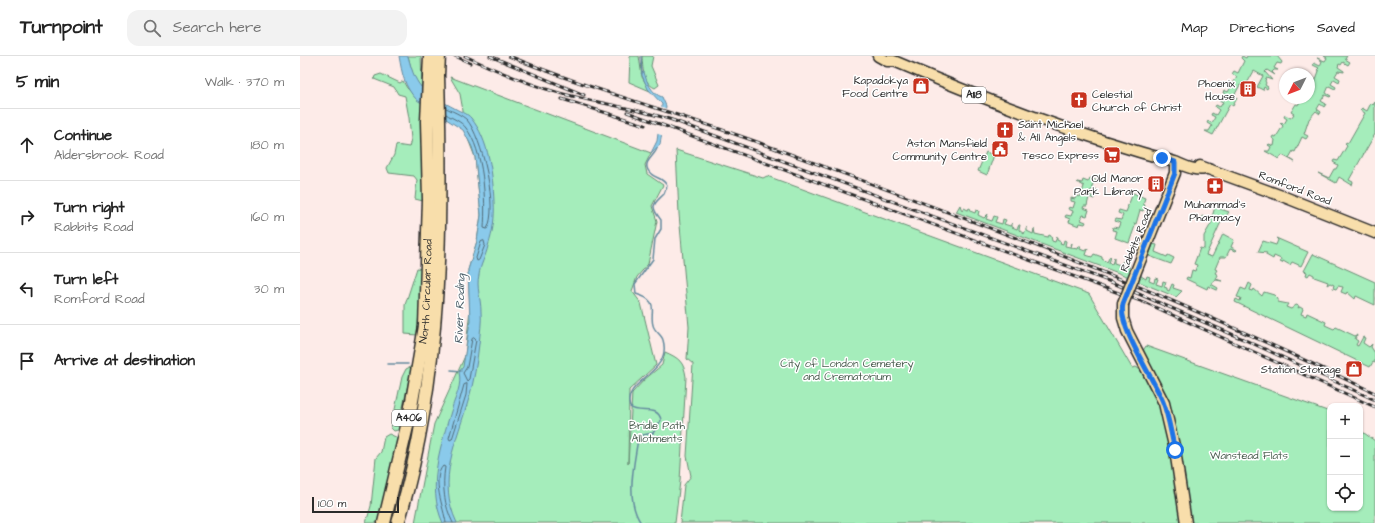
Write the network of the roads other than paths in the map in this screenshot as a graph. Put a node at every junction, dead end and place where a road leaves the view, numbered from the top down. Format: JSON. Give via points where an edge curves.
{"nodes":[{"id":1,"x":423,"y":56,"type":"edge"},
{"id":2,"x":430,"y":56,"type":"edge"},
{"id":3,"x":439,"y":56,"type":"edge"},
{"id":4,"x":445,"y":56,"type":"edge"},
{"id":5,"x":878,"y":56,"type":"edge"},
{"id":6,"x":890,"y":58,"type":"edge"},
{"id":7,"x":433,"y":121,"type":"junction"},
{"id":8,"x":1175,"y":162,"type":"junction"},
{"id":9,"x":1375,"y":233,"type":"edge"},
{"id":10,"x":431,"y":313,"type":"junction"},
{"id":11,"x":384,"y":523,"type":"edge"},
{"id":12,"x":398,"y":523,"type":"edge"},
{"id":13,"x":1186,"y":523,"type":"edge"}],
"edges":[{"from":1,"to":7,"type":"highway","number":"A406"},
{"from":2,"to":7,"type":"highway","name":"North Circular Road","number":"A406"},
{"from":3,"to":7,"type":"highway","name":"North Circular Road","number":"A406"},
{"from":4,"to":7,"type":"highway","number":"A406","via":[[443,96]]},
{"from":5,"to":6,"type":"main road","name":"Romford Road","number":"A118","via":[[887,61]]},
{"from":6,"to":8,"type":"main road","name":"Romford Road","number":"A118","via":[[1016,111]]},
{"from":7,"to":10,"type":"highway","name":"North Circular Road","number":"A406","via":[[429,200]]},
{"from":8,"to":9,"type":"main road","name":"Romford Road","number":"A118","via":[[1190,163],[1250,184]]},
{"from":8,"to":13,"type":"main road","name":"Rabbits Road","bridge":true,"via":[[1175,173],[1123,304],[1123,318],[1127,331],[1164,403],[1175,450]]},
{"from":10,"to":11,"type":"highway","name":"North Circular Road","number":"A406"},
{"from":10,"to":12,"type":"highway","name":"North Circular Road","number":"A406","via":[[423,420]]}]}
